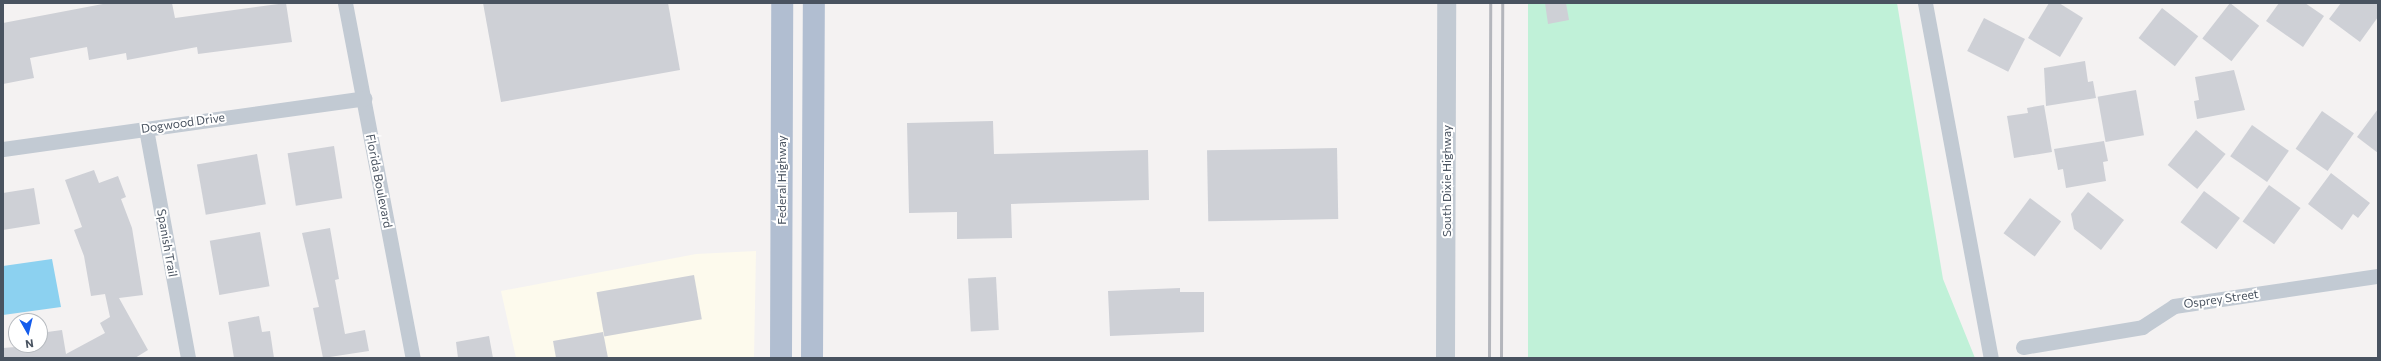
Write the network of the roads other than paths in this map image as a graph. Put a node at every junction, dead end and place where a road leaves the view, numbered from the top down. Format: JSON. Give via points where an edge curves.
{"nodes":[{"id":1,"x":345,"y":3,"type":"edge"},
{"id":2,"x":782,"y":3,"type":"edge"},
{"id":3,"x":814,"y":3,"type":"edge"},
{"id":4,"x":1446,"y":3,"type":"edge"},
{"id":5,"x":1925,"y":3,"type":"edge"},
{"id":6,"x":364,"y":98,"type":"junction"},
{"id":7,"x":146,"y":129,"type":"junction"},
{"id":8,"x":3,"y":149,"type":"edge"},
{"id":9,"x":2378,"y":276,"type":"edge"},
{"id":10,"x":2023,"y":347,"type":"dead end"},
{"id":11,"x":188,"y":358,"type":"edge"},
{"id":12,"x":413,"y":358,"type":"edge"},
{"id":13,"x":781,"y":358,"type":"edge"},
{"id":14,"x":812,"y":358,"type":"edge"},
{"id":15,"x":1445,"y":358,"type":"edge"},
{"id":16,"x":1991,"y":358,"type":"edge"}],
"edges":[{"from":1,"to":6,"type":"street","name":"Florida Boulevard"},
{"from":2,"to":13,"type":"main road","name":"Federal Highway"},
{"from":3,"to":14,"type":"main road"},
{"from":4,"to":15,"type":"street","name":"South Dixie Highway"},
{"from":5,"to":16,"type":"street"},
{"from":6,"to":7,"type":"street","name":"Dogwood Drive"},
{"from":6,"to":12,"type":"street","name":"Florida Boulevard"},
{"from":7,"to":8,"type":"street","name":"Dogwood Drive"},
{"from":7,"to":11,"type":"street","name":"Spanish Trail"},
{"from":9,"to":10,"type":"street","name":"Osprey Street","via":[[2174,306],[2142,327]]}]}
